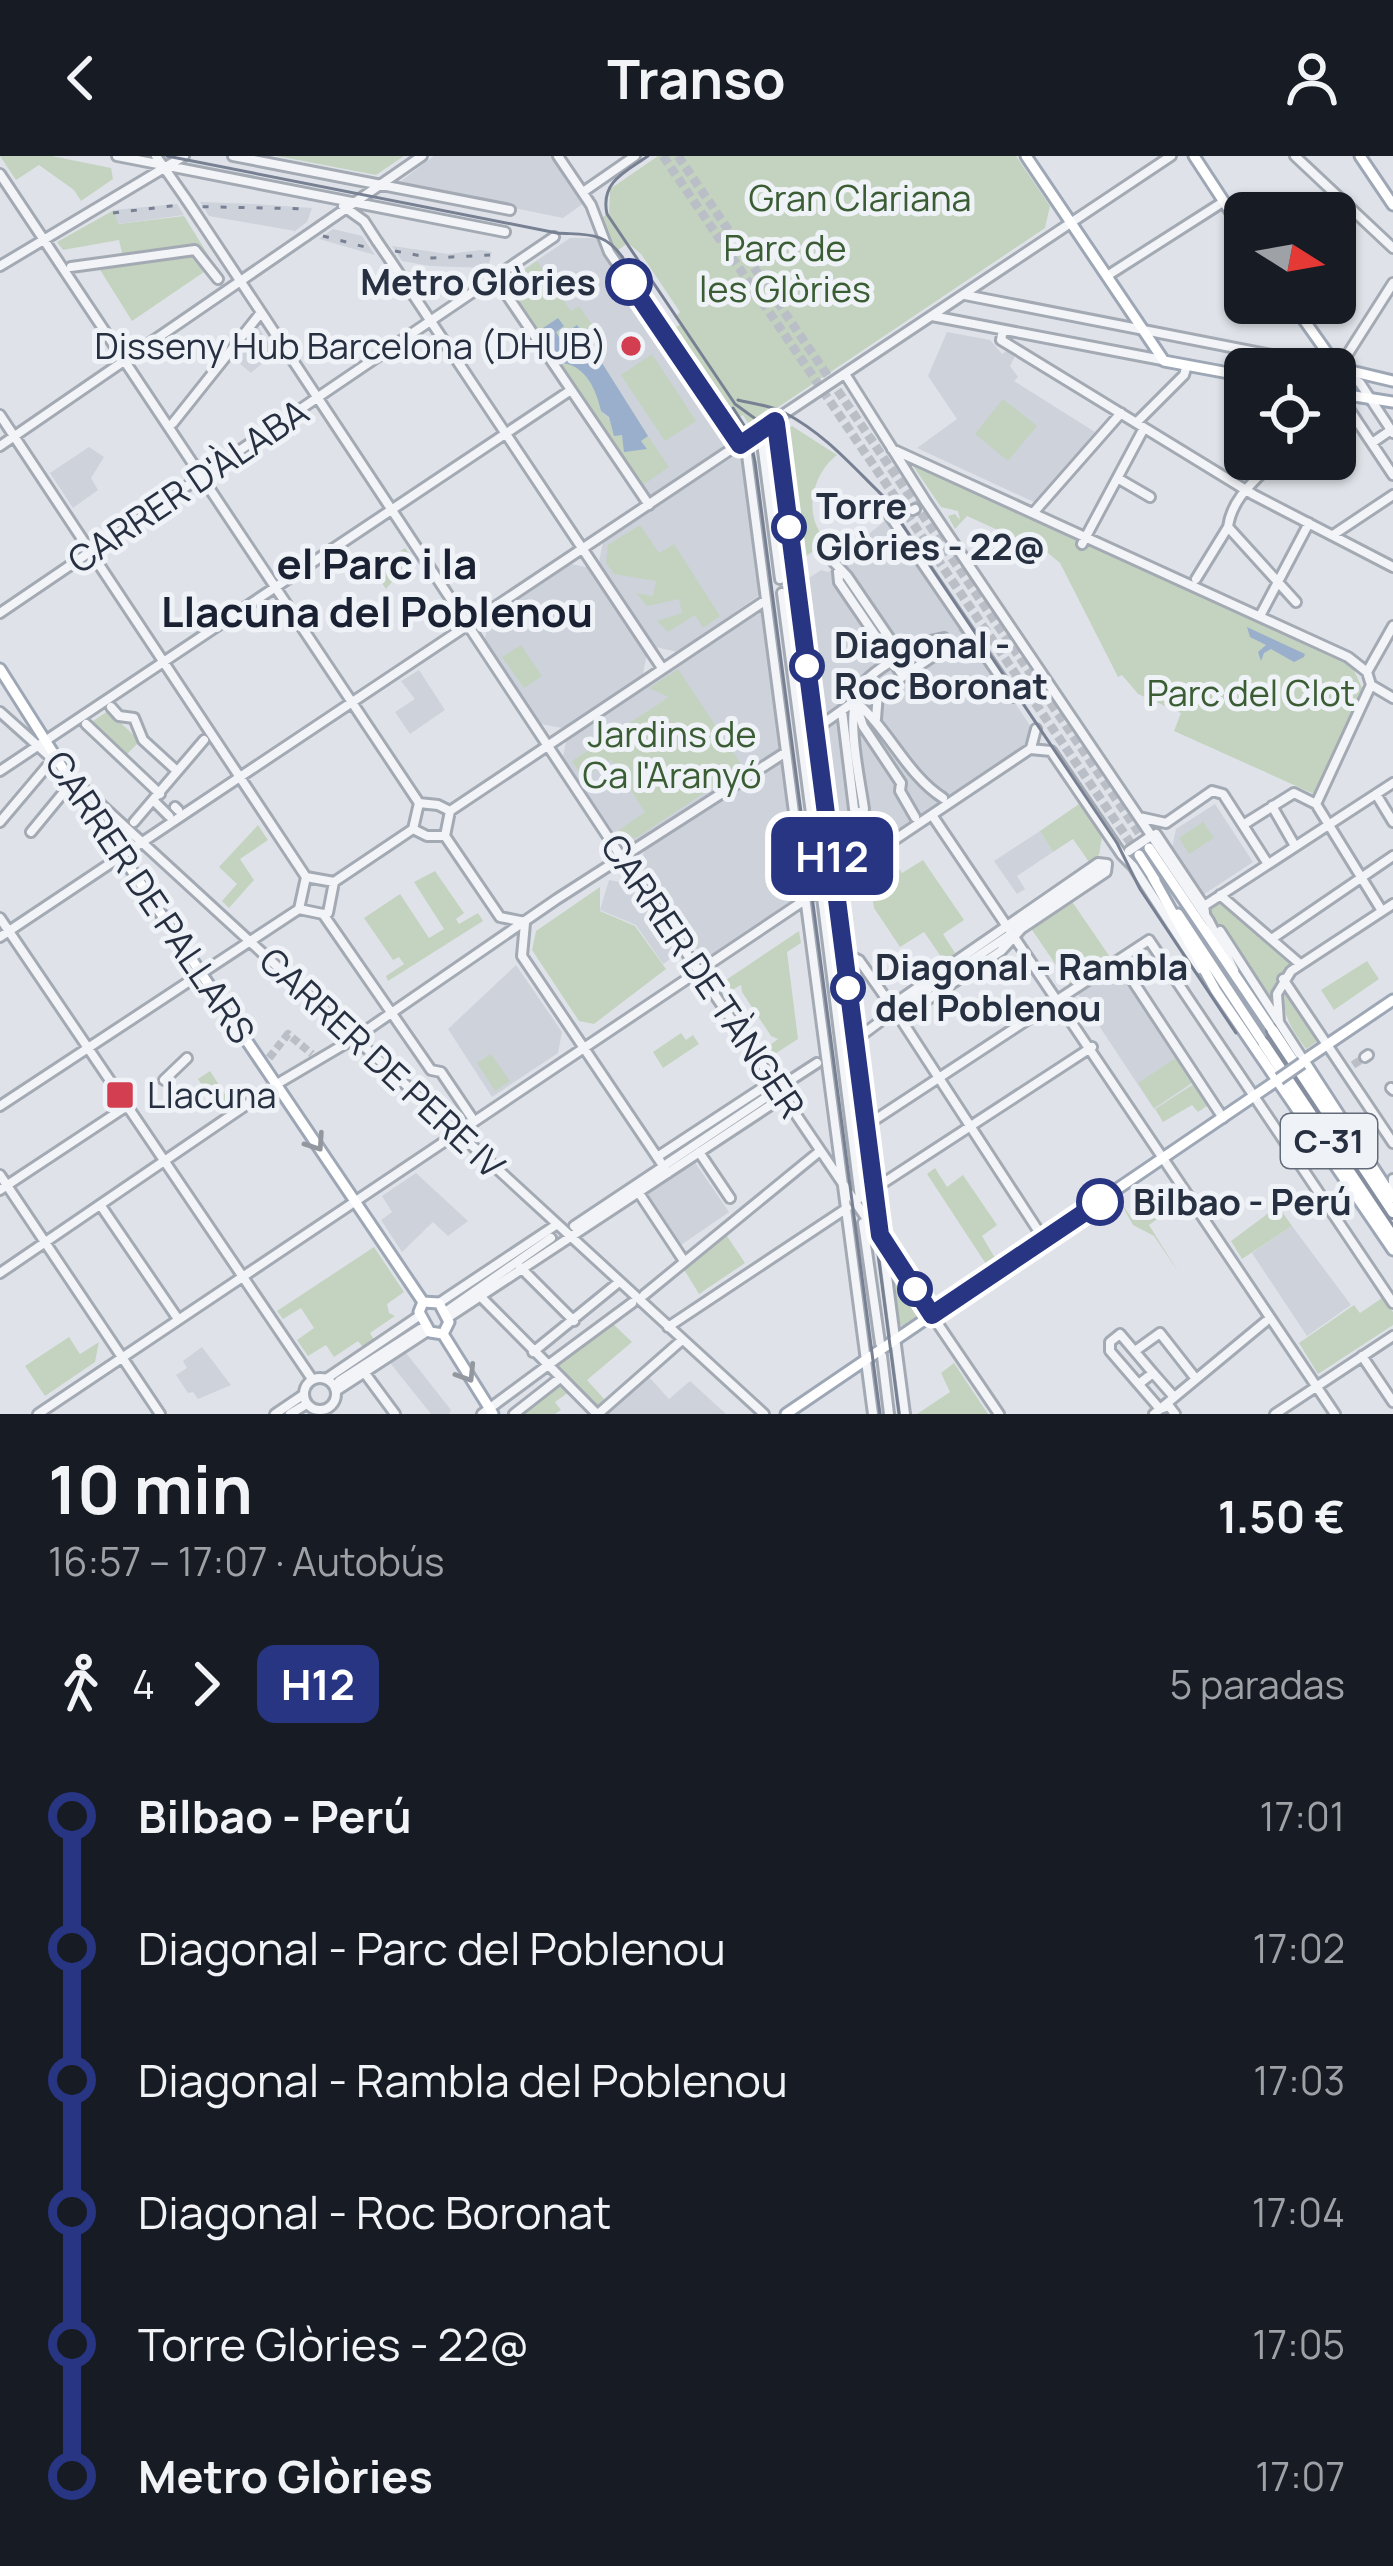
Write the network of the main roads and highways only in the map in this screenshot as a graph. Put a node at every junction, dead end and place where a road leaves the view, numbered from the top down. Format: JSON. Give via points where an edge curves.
{"nodes":[{"id":1,"x":1026,"y":156,"type":"edge"},
{"id":2,"x":1194,"y":156,"type":"edge"},
{"id":3,"x":1360,"y":156,"type":"edge"},
{"id":4,"x":1224,"y":203,"type":"edge"},
{"id":5,"x":1393,"y":205,"type":"edge"},
{"id":6,"x":1308,"y":324,"type":"edge"},
{"id":7,"x":1326,"y":348,"type":"edge"},
{"id":8,"x":1356,"y":371,"type":"edge"},
{"id":9,"x":1224,"y":372,"type":"edge"},
{"id":10,"x":1393,"y":381,"type":"edge"},
{"id":11,"x":1356,"y":397,"type":"edge"},
{"id":12,"x":1393,"y":402,"type":"edge"},
{"id":13,"x":0,"y":669,"type":"edge"},
{"id":14,"x":1151,"y":840,"type":"tunnel mouth"},
{"id":15,"x":1134,"y":853,"type":"tunnel mouth"},
{"id":16,"x":1152,"y":876,"type":"junction"},
{"id":17,"x":1393,"y":1000,"type":"edge"},
{"id":18,"x":1276,"y":1026,"type":"joint"},
{"id":19,"x":1264,"y":1044,"type":"joint"},
{"id":20,"x":1303,"y":1062,"type":"junction"},
{"id":21,"x":1278,"y":1080,"type":"junction"},
{"id":22,"x":1393,"y":1197,"type":"edge"},
{"id":23,"x":1393,"y":1212,"type":"edge"},
{"id":24,"x":1393,"y":1237,"type":"edge"},
{"id":25,"x":1393,"y":1250,"type":"edge"},
{"id":26,"x":424,"y":1302,"type":"junction"},
{"id":27,"x":443,"y":1334,"type":"junction"},
{"id":28,"x":488,"y":1412,"type":"edge"},
{"id":29,"x":786,"y":1414,"type":"edge"}],
"edges":[{"from":1,"to":9,"type":"main road","via":[[1164,361]]},
{"from":2,"to":4,"type":"main road"},
{"from":3,"to":5,"type":"main road"},
{"from":6,"to":7,"type":"main road"},
{"from":8,"to":10,"type":"main road"},
{"from":11,"to":12,"type":"main road"},
{"from":13,"to":26,"type":"main road","name":"CARRER DE PALLARS","one_way":true,"via":[[41,743]]},
{"from":14,"to":18,"type":"main road","number":"C-31"},
{"from":15,"to":16,"type":"main road","number":"C-31"},
{"from":16,"to":19,"type":"main road","number":"C-31"},
{"from":16,"to":21,"type":"main road","via":[[1216,992]]},
{"from":17,"to":20,"type":"main road"},
{"from":18,"to":23,"type":"highway","number":"C-31"},
{"from":19,"to":24,"type":"highway","number":"C-31"},
{"from":20,"to":21,"type":"main road","bridge":true},
{"from":20,"to":22,"type":"main road"},
{"from":21,"to":25,"type":"main road"},
{"from":21,"to":29,"type":"main road"},
{"from":26,"to":27,"type":"main road","via":[[444,1311]]},
{"from":26,"to":27,"type":"main road","via":[[423,1325]]},
{"from":27,"to":28,"type":"main road","one_way":true}]}
